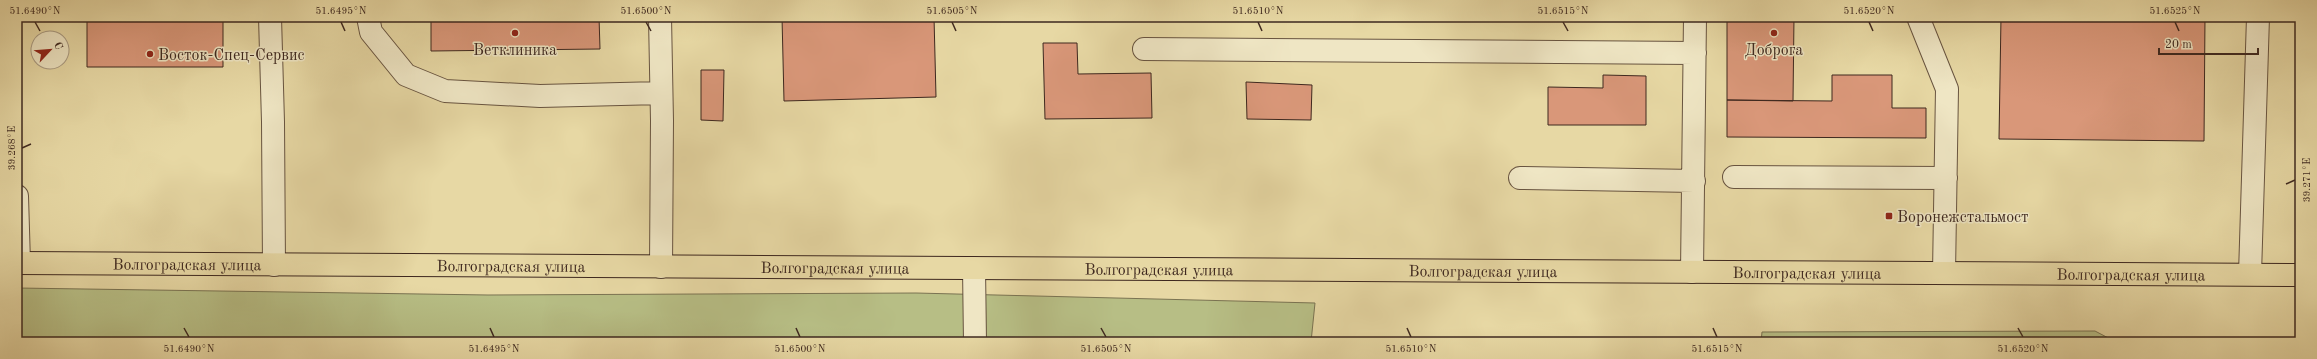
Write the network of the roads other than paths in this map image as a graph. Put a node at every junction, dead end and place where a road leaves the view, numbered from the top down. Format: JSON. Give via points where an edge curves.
{"nodes":[{"id":1,"x":270,"y":17,"type":"edge"},
{"id":2,"x":368,"y":17,"type":"edge"},
{"id":3,"x":660,"y":17,"type":"edge"},
{"id":4,"x":1695,"y":17,"type":"edge"},
{"id":5,"x":1918,"y":17,"type":"edge"},
{"id":6,"x":2258,"y":17,"type":"edge"},
{"id":7,"x":1144,"y":49,"type":"dead end"},
{"id":8,"x":1695,"y":53,"type":"junction"},
{"id":9,"x":661,"y":93,"type":"junction"},
{"id":10,"x":1734,"y":177,"type":"dead end"},
{"id":11,"x":1520,"y":178,"type":"dead end"},
{"id":12,"x":1946,"y":178,"type":"junction"},
{"id":13,"x":1694,"y":181,"type":"junction"},
{"id":14,"x":17,"y":196,"type":"edge"},
{"id":15,"x":18,"y":263,"type":"edge"},
{"id":16,"x":274,"y":265,"type":"junction"},
{"id":17,"x":661,"y":266,"type":"junction"},
{"id":18,"x":974,"y":268,"type":"junction"},
{"id":19,"x":1692,"y":272,"type":"junction"},
{"id":20,"x":1944,"y":273,"type":"junction"},
{"id":21,"x":2250,"y":274,"type":"junction"},
{"id":22,"x":2300,"y":275,"type":"edge"},
{"id":23,"x":975,"y":342,"type":"edge"}],
"edges":[{"from":1,"to":16,"type":"lane"},
{"from":2,"to":9,"type":"lane","via":[[371,32],[406,76],[445,91],[540,96]]},
{"from":3,"to":9,"type":"lane"},
{"from":4,"to":8,"type":"lane"},
{"from":5,"to":12,"type":"lane","via":[[1947,89]]},
{"from":6,"to":21,"type":"lane"},
{"from":7,"to":8,"type":"lane"},
{"from":8,"to":13,"type":"lane"},
{"from":9,"to":17,"type":"lane"},
{"from":10,"to":12,"type":"lane"},
{"from":11,"to":13,"type":"lane"},
{"from":12,"to":20,"type":"lane"},
{"from":13,"to":19,"type":"lane"},
{"from":14,"to":15,"type":"lane"},
{"from":15,"to":16,"type":"main road","name":"Волгоградская улица"},
{"from":16,"to":17,"type":"main road","name":"Волгоградская улица"},
{"from":17,"to":18,"type":"main road","name":"Волгоградская улица"},
{"from":18,"to":19,"type":"main road","name":"Волгоградская улица"},
{"from":18,"to":23,"type":"lane"},
{"from":19,"to":20,"type":"main road","name":"Волгоградская улица"},
{"from":20,"to":21,"type":"main road","name":"Волгоградская улица"},
{"from":21,"to":22,"type":"main road","name":"Волгоградская улица"}]}
